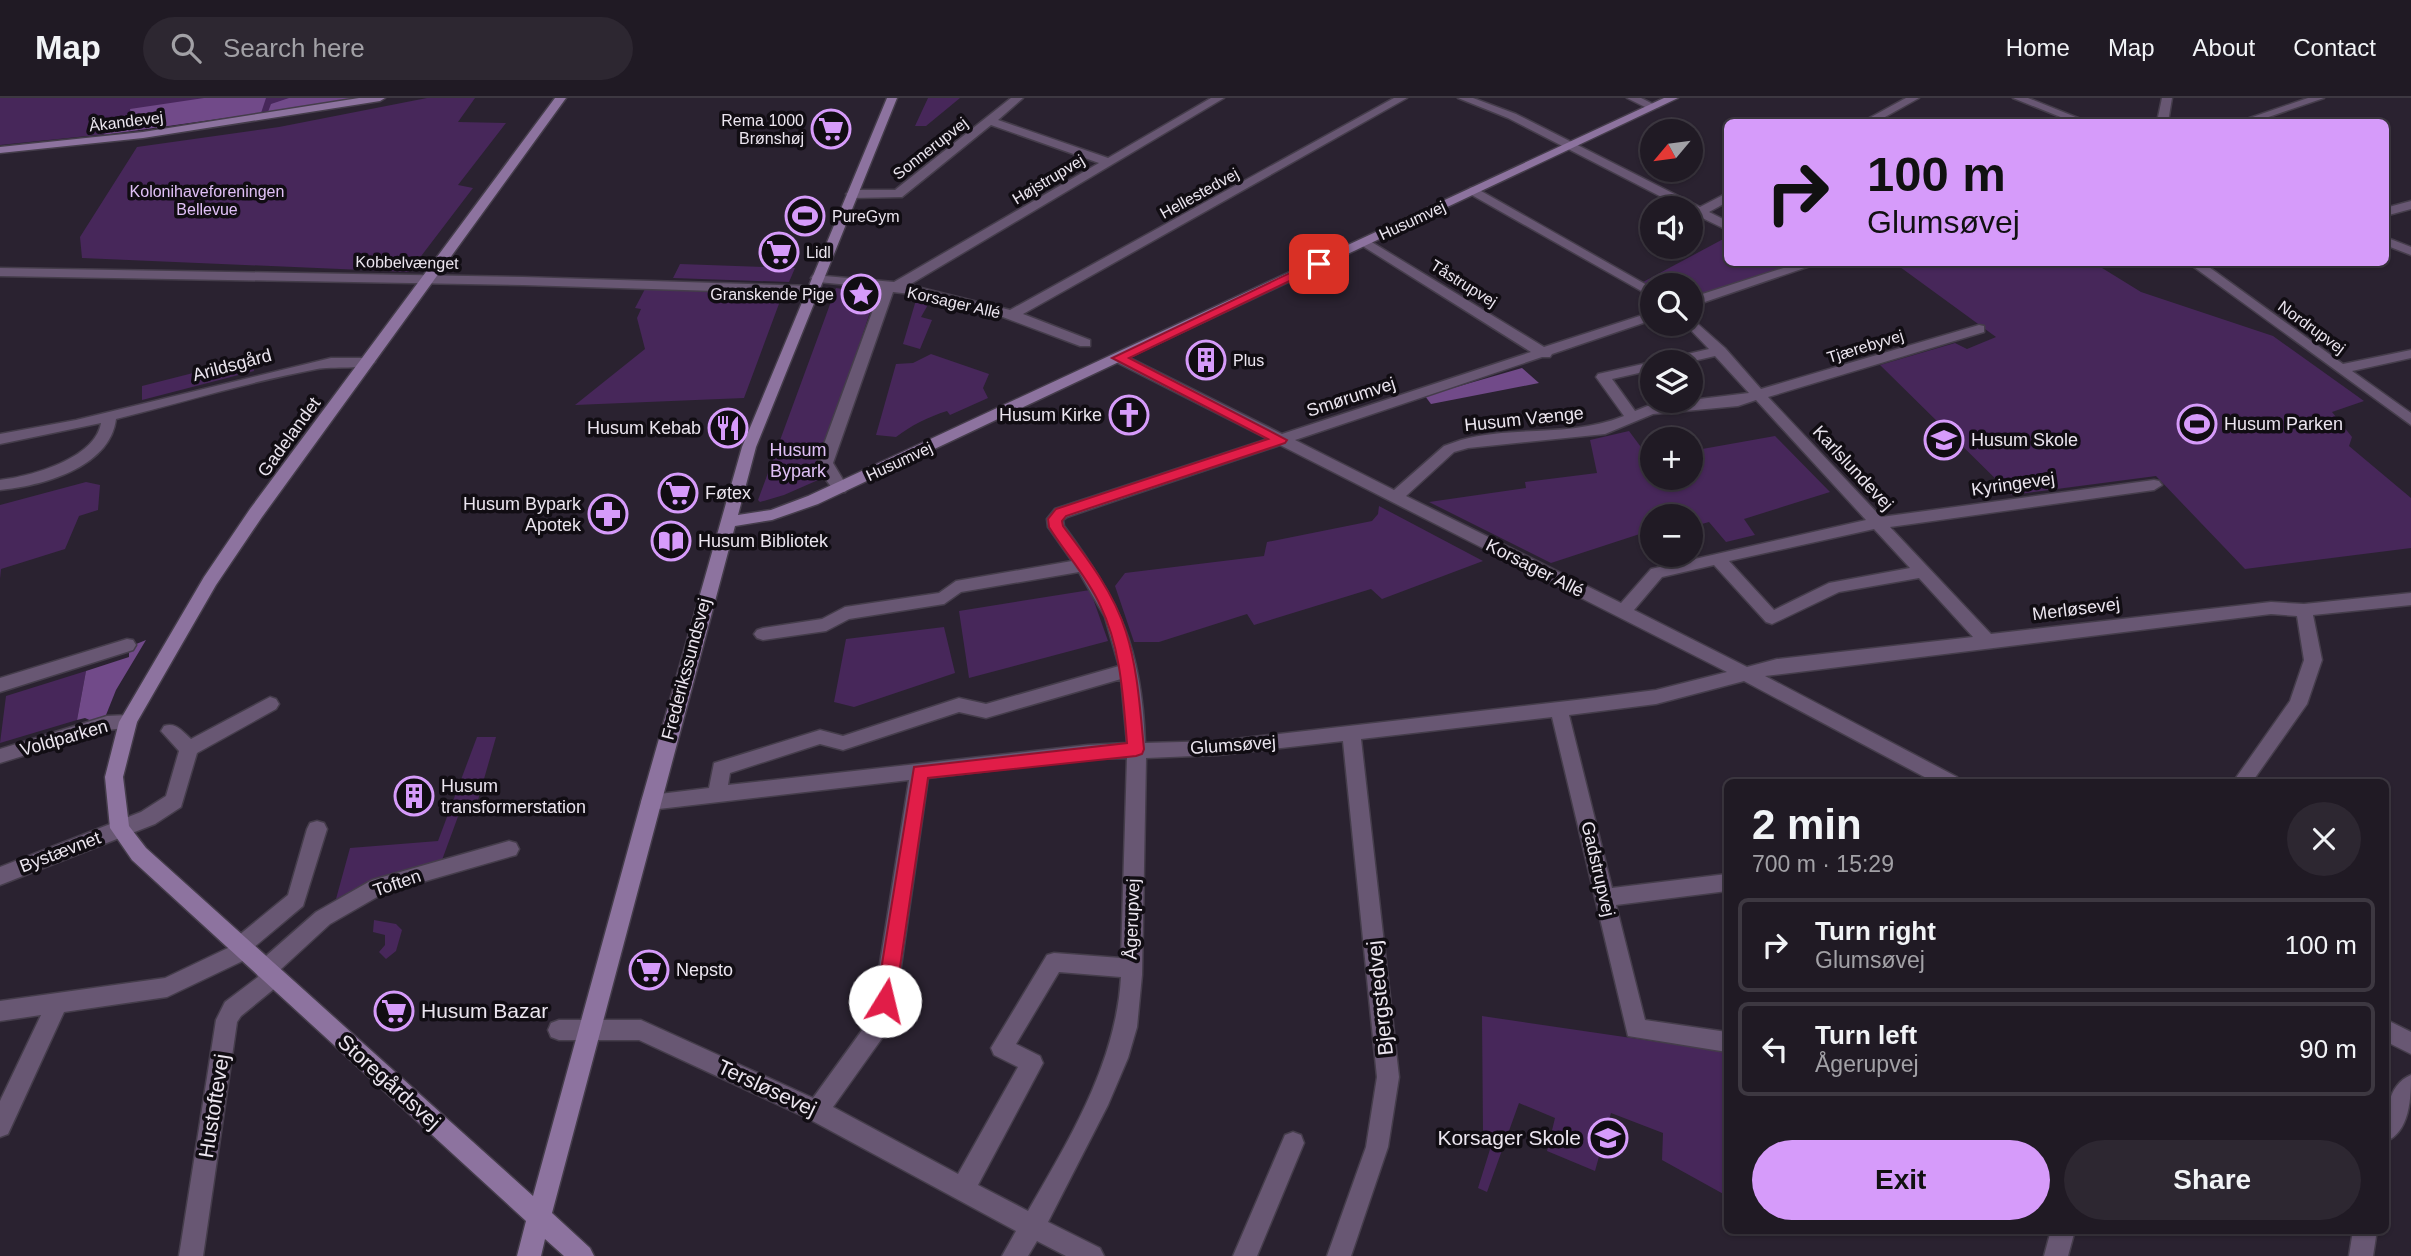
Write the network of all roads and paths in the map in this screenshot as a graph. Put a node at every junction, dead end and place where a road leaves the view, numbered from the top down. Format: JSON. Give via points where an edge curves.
{"nodes":[{"id":1,"x":380,"y":98,"type":"edge"},
{"id":2,"x":561,"y":98,"type":"edge"},
{"id":3,"x":892,"y":98,"type":"edge"},
{"id":4,"x":1018,"y":98,"type":"edge"},
{"id":5,"x":1219,"y":98,"type":"edge"},
{"id":6,"x":1402,"y":98,"type":"edge"},
{"id":7,"x":1463,"y":98,"type":"edge"},
{"id":8,"x":1632,"y":98,"type":"edge"},
{"id":9,"x":1673,"y":98,"type":"edge"},
{"id":10,"x":1914,"y":98,"type":"edge"},
{"id":11,"x":2018,"y":98,"type":"edge"},
{"id":12,"x":2166,"y":98,"type":"edge"},
{"id":13,"x":2319,"y":98,"type":"edge"},
{"id":14,"x":1653,"y":107,"type":"junction"},
{"id":15,"x":1874,"y":119,"type":"edge"},
{"id":16,"x":2074,"y":119,"type":"edge"},
{"id":17,"x":2163,"y":119,"type":"edge"},
{"id":18,"x":2253,"y":119,"type":"edge"},
{"id":19,"x":990,"y":121,"type":"junction"},
{"id":20,"x":1572,"y":145,"type":"junction"},
{"id":21,"x":0,"y":150,"type":"edge"},
{"id":22,"x":1108,"y":162,"type":"junction"},
{"id":23,"x":1474,"y":191,"type":"junction"},
{"id":24,"x":852,"y":194,"type":"junction"},
{"id":25,"x":1669,"y":196,"type":"edge"},
{"id":26,"x":1724,"y":199,"type":"edge"},
{"id":27,"x":2411,"y":205,"type":"edge"},
{"id":28,"x":1703,"y":210,"type":"edge"},
{"id":29,"x":2389,"y":211,"type":"edge"},
{"id":30,"x":1703,"y":214,"type":"edge"},
{"id":31,"x":1724,"y":224,"type":"edge"},
{"id":32,"x":1365,"y":242,"type":"junction"},
{"id":33,"x":2389,"y":243,"type":"edge"},
{"id":34,"x":2411,"y":251,"type":"edge"},
{"id":35,"x":1799,"y":266,"type":"edge"},
{"id":36,"x":2199,"y":266,"type":"edge"},
{"id":37,"x":0,"y":272,"type":"edge"},
{"id":38,"x":426,"y":281,"type":"junction"},
{"id":39,"x":816,"y":284,"type":"junction"},
{"id":40,"x":1640,"y":286,"type":"edge"},
{"id":41,"x":891,"y":287,"type":"junction"},
{"id":42,"x":1703,"y":299,"type":"edge"},
{"id":43,"x":1011,"y":315,"type":"junction"},
{"id":44,"x":1640,"y":320,"type":"edge"},
{"id":45,"x":1979,"y":329,"type":"dead end"},
{"id":46,"x":1703,"y":334,"type":"edge"},
{"id":47,"x":1085,"y":343,"type":"dead end"},
{"id":48,"x":1720,"y":351,"type":"junction"},
{"id":49,"x":1545,"y":354,"type":"junction"},
{"id":50,"x":2411,"y":354,"type":"edge"},
{"id":51,"x":1703,"y":355,"type":"edge"},
{"id":52,"x":1119,"y":358,"type":"junction"},
{"id":53,"x":368,"y":362,"type":"junction"},
{"id":54,"x":1640,"y":369,"type":"edge"},
{"id":55,"x":2341,"y":369,"type":"junction"},
{"id":56,"x":1761,"y":396,"type":"junction"},
{"id":57,"x":1632,"y":416,"type":"junction"},
{"id":58,"x":109,"y":417,"type":"junction"},
{"id":59,"x":2411,"y":420,"type":"edge"},
{"id":60,"x":0,"y":439,"type":"edge"},
{"id":61,"x":1280,"y":440,"type":"junction"},
{"id":62,"x":0,"y":485,"type":"edge"},
{"id":63,"x":2154,"y":485,"type":"dead end"},
{"id":64,"x":840,"y":488,"type":"junction"},
{"id":65,"x":1395,"y":498,"type":"junction"},
{"id":66,"x":1061,"y":513,"type":"joint"},
{"id":67,"x":728,"y":521,"type":"junction"},
{"id":68,"x":1878,"y":523,"type":"junction"},
{"id":69,"x":1717,"y":558,"type":"junction"},
{"id":70,"x":1084,"y":565,"type":"junction"},
{"id":71,"x":1922,"y":572,"type":"junction"},
{"id":72,"x":2411,"y":600,"type":"edge"},
{"id":73,"x":2304,"y":610,"type":"junction"},
{"id":74,"x":1622,"y":613,"type":"junction"},
{"id":75,"x":763,"y":634,"type":"dead end"},
{"id":76,"x":1987,"y":641,"type":"junction"},
{"id":77,"x":127,"y":645,"type":"dead end"},
{"id":78,"x":1128,"y":670,"type":"junction"},
{"id":79,"x":1746,"y":674,"type":"junction"},
{"id":80,"x":0,"y":685,"type":"edge"},
{"id":81,"x":270,"y":704,"type":"dead end"},
{"id":82,"x":1559,"y":709,"type":"junction"},
{"id":83,"x":128,"y":722,"type":"junction"},
{"id":84,"x":170,"y":731,"type":"dead end"},
{"id":85,"x":1351,"y":732,"type":"junction"},
{"id":86,"x":189,"y":748,"type":"junction"},
{"id":87,"x":1136,"y":749,"type":"junction"},
{"id":88,"x":0,"y":756,"type":"edge"},
{"id":89,"x":920,"y":772,"type":"junction"},
{"id":90,"x":1944,"y":779,"type":"edge"},
{"id":91,"x":2244,"y":779,"type":"edge"},
{"id":92,"x":717,"y":794,"type":"junction"},
{"id":93,"x":650,"y":802,"type":"junction"},
{"id":94,"x":120,"y":828,"type":"junction"},
{"id":95,"x":317,"y":829,"type":"dead end"},
{"id":96,"x":509,"y":849,"type":"dead end"},
{"id":97,"x":0,"y":876,"type":"edge"},
{"id":98,"x":1724,"y":882,"type":"edge"},
{"id":99,"x":1604,"y":898,"type":"junction"},
{"id":100,"x":242,"y":948,"type":"junction"},
{"id":101,"x":1131,"y":968,"type":"junction"},
{"id":102,"x":269,"y":973,"type":"junction"},
{"id":103,"x":57,"y":1004,"type":"junction"},
{"id":104,"x":0,"y":1011,"type":"edge"},
{"id":105,"x":588,"y":1029,"type":"junction"},
{"id":106,"x":559,"y":1030,"type":"dead end"},
{"id":107,"x":2389,"y":1031,"type":"edge"},
{"id":108,"x":1724,"y":1042,"type":"edge"},
{"id":109,"x":2411,"y":1044,"type":"edge"},
{"id":110,"x":2411,"y":1086,"type":"edge"},
{"id":111,"x":817,"y":1111,"type":"junction"},
{"id":112,"x":2389,"y":1124,"type":"edge"},
{"id":113,"x":0,"y":1126,"type":"edge"},
{"id":114,"x":1293,"y":1143,"type":"dead end"},
{"id":115,"x":963,"y":1189,"type":"junction"},
{"id":116,"x":539,"y":1216,"type":"junction"},
{"id":117,"x":1033,"y":1227,"type":"junction"},
{"id":118,"x":2062,"y":1234,"type":"edge"},
{"id":119,"x":2364,"y":1234,"type":"edge"},
{"id":120,"x":191,"y":1256,"type":"edge"},
{"id":121,"x":529,"y":1256,"type":"edge"},
{"id":122,"x":582,"y":1256,"type":"edge"},
{"id":123,"x":1014,"y":1256,"type":"edge"},
{"id":124,"x":1092,"y":1256,"type":"edge"},
{"id":125,"x":1245,"y":1256,"type":"edge"},
{"id":126,"x":1339,"y":1256,"type":"edge"},
{"id":127,"x":2056,"y":1256,"type":"edge"},
{"id":128,"x":2361,"y":1256,"type":"edge"}],
"edges":[{"from":1,"to":21,"type":"street","name":"Åkandevej","via":[[143,135]]},
{"from":2,"to":38,"type":"street","name":"Gadelandet"},
{"from":3,"to":24,"type":"street","name":"Frederikssundsvej"},
{"from":4,"to":19,"type":"street","name":"Sonnerupvej"},
{"from":5,"to":22,"type":"street","name":"Højstrupvej"},
{"from":6,"to":43,"type":"street","name":"Hellestedvej"},
{"from":7,"to":20,"type":"street"},
{"from":8,"to":14,"type":"street"},
{"from":9,"to":14,"type":"street","name":"Husumvej"},
{"from":10,"to":15,"type":"street"},
{"from":11,"to":16,"type":"street"},
{"from":12,"to":17,"type":"street"},
{"from":13,"to":18,"type":"street"},
{"from":14,"to":20,"type":"street","name":"Husumvej"},
{"from":19,"to":22,"type":"street"},
{"from":19,"to":24,"type":"street","name":"Sonnerupvej","via":[[898,194]]},
{"from":20,"to":23,"type":"street","name":"Husumvej"},
{"from":20,"to":25,"type":"street"},
{"from":22,"to":41,"type":"street","name":"Højstrupvej"},
{"from":23,"to":32,"type":"street","name":"Husumvej"},
{"from":23,"to":40,"type":"street"},
{"from":24,"to":39,"type":"street","name":"Frederikssundsvej"},
{"from":26,"to":28,"type":"street"},
{"from":27,"to":29,"type":"street"},
{"from":30,"to":31,"type":"street"},
{"from":32,"to":49,"type":"street","name":"Tåstrupvej"},
{"from":32,"to":52,"type":"street","name":"Husumvej"},
{"from":33,"to":34,"type":"street"},
{"from":35,"to":42,"type":"street"},
{"from":36,"to":55,"type":"street","name":"Nordrupvej"},
{"from":37,"to":38,"type":"street","name":"Kobbelvænget"},
{"from":38,"to":39,"type":"street","name":"Kobbelvænget"},
{"from":38,"to":53,"type":"street","name":"Gadelandet"},
{"from":39,"to":41,"type":"street","name":"Korsager Allé"},
{"from":39,"to":67,"type":"street","name":"Frederikssundsvej","via":[[749,447]]},
{"from":41,"to":43,"type":"street","name":"Korsager Allé"},
{"from":41,"to":64,"type":"street","via":[[825,463]]},
{"from":43,"to":47,"type":"street","name":"Korsager Allé"},
{"from":44,"to":49,"type":"street","name":"Smørumvej"},
{"from":45,"to":56,"type":"street","name":"Tjærebyvej"},
{"from":46,"to":48,"type":"street","name":"Karlslundevej"},
{"from":48,"to":51,"type":"street"},
{"from":48,"to":56,"type":"street","name":"Karlslundevej"},
{"from":49,"to":61,"type":"street","name":"Smørumvej"},
{"from":50,"to":55,"type":"street"},
{"from":52,"to":61,"type":"street","name":"Korsager Allé"},
{"from":52,"to":64,"type":"street","name":"Husumvej"},
{"from":53,"to":58,"type":"street","name":"Arildsgård","via":[[331,362],[295,369]]},
{"from":53,"to":83,"type":"street","name":"Gadelandet","via":[[210,581]]},
{"from":54,"to":57,"type":"street","via":[[1604,377]]},
{"from":55,"to":59,"type":"street","name":"Nordrupvej"},
{"from":56,"to":57,"type":"street","name":"Husum Vænge"},
{"from":56,"to":68,"type":"street","name":"Karlslundevej"},
{"from":57,"to":65,"type":"street","name":"Husum Vænge","via":[[1605,429],[1466,443],[1449,449]]},
{"from":58,"to":60,"type":"street","name":"Arildsgård"},
{"from":58,"to":62,"type":"street","via":[[99,443],[72,464]]},
{"from":61,"to":65,"type":"street","name":"Korsager Allé"},
{"from":61,"to":66,"type":"street","name":"Smørumvej"},
{"from":63,"to":68,"type":"street","name":"Kyringevej"},
{"from":64,"to":67,"type":"street","name":"Husumvej","via":[[778,514]]},
{"from":65,"to":74,"type":"street","name":"Korsager Allé"},
{"from":66,"to":70,"type":"street","name":"Ågerupvej","via":[[1055,519],[1056,527]]},
{"from":67,"to":93,"type":"street","name":"Frederikssundsvej"},
{"from":68,"to":69,"type":"street"},
{"from":68,"to":71,"type":"street","name":"Karlslundevej"},
{"from":69,"to":71,"type":"street","via":[[1772,618],[1835,587]]},
{"from":69,"to":74,"type":"street","via":[[1657,573]]},
{"from":70,"to":75,"type":"street","via":[[956,587],[944,598],[845,613],[826,625]]},
{"from":70,"to":78,"type":"street","name":"Ågerupvej","via":[[1107,603]]},
{"from":71,"to":76,"type":"street","name":"Karlslundevej"},
{"from":72,"to":73,"type":"street","name":"Merløsevej"},
{"from":73,"to":76,"type":"street","name":"Merløsevej","via":[[2271,608]]},
{"from":73,"to":91,"type":"street","via":[[2313,660],[2298,704]]},
{"from":74,"to":79,"type":"street","name":"Korsager Allé"},
{"from":76,"to":79,"type":"street","name":"Merløsevej","via":[[1777,666]]},
{"from":77,"to":80,"type":"street"},
{"from":78,"to":87,"type":"street","name":"Ågerupvej"},
{"from":78,"to":92,"type":"street","via":[[986,711],[960,705],[843,743],[820,737],[721,768]]},
{"from":79,"to":82,"type":"street","name":"Glumsøvej","via":[[1656,697]]},
{"from":79,"to":90,"type":"street","name":"Korsager Allé"},
{"from":81,"to":86,"type":"street"},
{"from":82,"to":85,"type":"street","name":"Glumsøvej"},
{"from":82,"to":99,"type":"street","name":"Gadstrupvej"},
{"from":83,"to":88,"type":"street","name":"Voldparken","via":[[107,723]]},
{"from":83,"to":94,"type":"street","name":"Gadelandet","via":[[114,776]]},
{"from":84,"to":86,"type":"street"},
{"from":85,"to":87,"type":"street","name":"Glumsøvej","via":[[1218,748]]},
{"from":85,"to":126,"type":"street","name":"Bjergstedvej","via":[[1388,1077],[1378,1154]]},
{"from":86,"to":94,"type":"street","via":[[174,801],[148,818]]},
{"from":87,"to":89,"type":"street","name":"Glumsøvej"},
{"from":87,"to":101,"type":"street","name":"Ågerupvej"},
{"from":89,"to":92,"type":"street","name":"Glumsøvej"},
{"from":89,"to":111,"type":"street","via":[[885,1001],[877,1027]]},
{"from":92,"to":93,"type":"street","name":"Glumsøvej"},
{"from":93,"to":105,"type":"street","name":"Frederikssundsvej"},
{"from":94,"to":97,"type":"street","name":"Bystævnet"},
{"from":94,"to":100,"type":"street","name":"Storegårdsvej","via":[[139,854]]},
{"from":95,"to":100,"type":"street","via":[[296,900]]},
{"from":96,"to":102,"type":"street","name":"Toften","via":[[379,886],[323,918]]},
{"from":98,"to":99,"type":"street"},
{"from":99,"to":108,"type":"street","name":"Gadstrupvej","via":[[1636,1029]]},
{"from":100,"to":102,"type":"street","name":"Storegårdsvej"},
{"from":100,"to":103,"type":"street","via":[[167,987]]},
{"from":101,"to":115,"type":"street","via":[[1054,962],[1002,1048],[1032,1063]]},
{"from":101,"to":117,"type":"street","name":"Ågerupvej","via":[[1123,1042],[1107,1087]]},
{"from":102,"to":116,"type":"street","name":"Storegårdsvej"},
{"from":102,"to":120,"type":"street","name":"Hustoftevej","via":[[227,1020]]},
{"from":103,"to":104,"type":"street"},
{"from":103,"to":113,"type":"street"},
{"from":105,"to":106,"type":"street","name":"Tersløsevej"},
{"from":105,"to":111,"type":"street","name":"Tersløsevej","via":[[641,1030]]},
{"from":105,"to":116,"type":"street","name":"Frederikssundsvej"},
{"from":107,"to":109,"type":"street"},
{"from":110,"to":112,"type":"street"},
{"from":111,"to":115,"type":"street","name":"Tersløsevej"},
{"from":114,"to":125,"type":"street"},
{"from":115,"to":117,"type":"street","name":"Tersløsevej"},
{"from":116,"to":121,"type":"street","name":"Frederikssundsvej"},
{"from":116,"to":122,"type":"street","name":"Storegårdsvej"},
{"from":117,"to":123,"type":"street","name":"Ågerupvej"},
{"from":117,"to":124,"type":"street","name":"Tersløsevej"},
{"from":118,"to":127,"type":"street"},
{"from":119,"to":128,"type":"street"}]}
